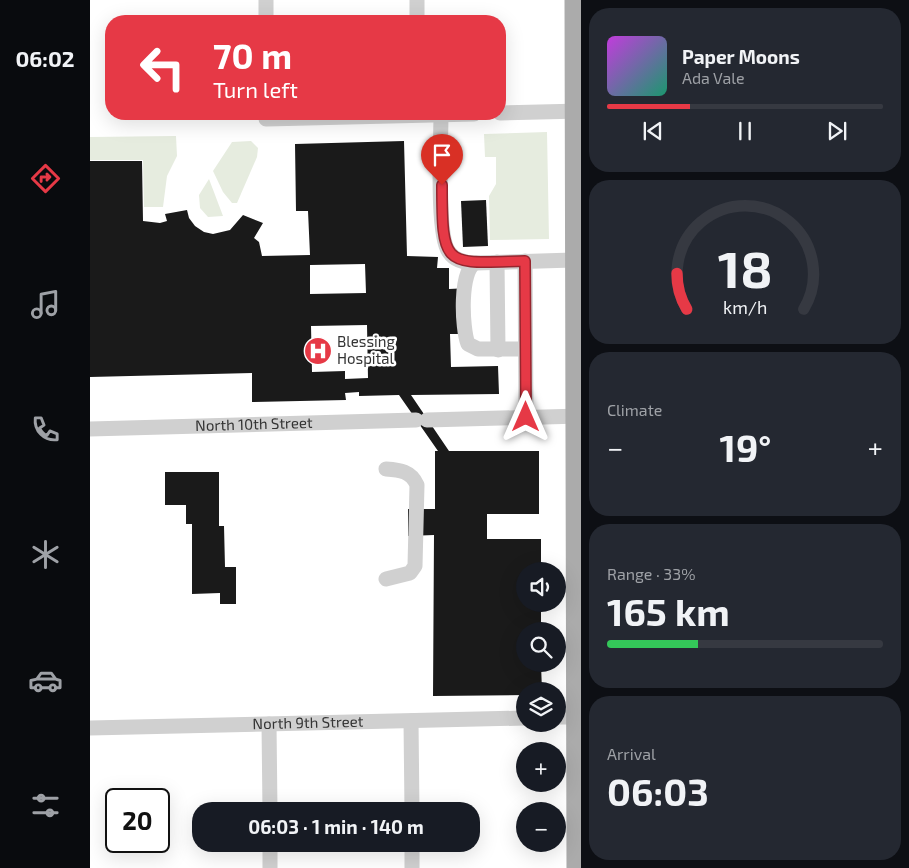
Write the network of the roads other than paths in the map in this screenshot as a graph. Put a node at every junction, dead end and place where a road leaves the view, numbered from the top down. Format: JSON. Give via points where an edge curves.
{"nodes":[{"id":1,"x":266,"y":0,"type":"edge"},
{"id":2,"x":417,"y":0,"type":"edge"},
{"id":3,"x":574,"y":0,"type":"edge"},
{"id":4,"x":266,"y":15,"type":"edge"},
{"id":5,"x":417,"y":15,"type":"edge"},
{"id":6,"x":578,"y":111,"type":"edge"},
{"id":7,"x":506,"y":113,"type":"edge"},
{"id":8,"x":441,"y":120,"type":"edge"},
{"id":9,"x":574,"y":260,"type":"junction"},
{"id":10,"x":525,"y":261,"type":"junction"},
{"id":11,"x":497,"y":262,"type":"junction"},
{"id":12,"x":473,"y":264,"type":"junction"},
{"id":13,"x":526,"y":349,"type":"junction"},
{"id":14,"x":498,"y":350,"type":"junction"},
{"id":15,"x":578,"y":416,"type":"edge"},
{"id":16,"x":526,"y":417,"type":"junction"},
{"id":17,"x":90,"y":429,"type":"edge"},
{"id":18,"x":386,"y":469,"type":"dead end"},
{"id":19,"x":578,"y":520,"type":"edge"},
{"id":20,"x":578,"y":554,"type":"edge"},
{"id":21,"x":386,"y":579,"type":"dead end"},
{"id":22,"x":571,"y":717,"type":"edge"},
{"id":23,"x":516,"y":718,"type":"edge"},
{"id":24,"x":412,"y":721,"type":"junction"},
{"id":25,"x":270,"y":724,"type":"junction"},
{"id":26,"x":90,"y":728,"type":"edge"},
{"id":27,"x":578,"y":766,"type":"edge"},
{"id":28,"x":270,"y":802,"type":"edge"},
{"id":29,"x":412,"y":802,"type":"edge"},
{"id":30,"x":270,"y":852,"type":"edge"},
{"id":31,"x":412,"y":852,"type":"edge"},
{"id":32,"x":270,"y":868,"type":"edge"},
{"id":33,"x":412,"y":868,"type":"edge"},
{"id":34,"x":576,"y":868,"type":"edge"}],
"edges":[{"from":1,"to":4,"type":"street"},
{"from":2,"to":5,"type":"street"},
{"from":3,"to":6,"type":"main road"},
{"from":6,"to":7,"type":"street"},
{"from":6,"to":9,"type":"main road"},
{"from":8,"to":12,"type":"street","via":[[445,246],[455,258]]},
{"from":9,"to":10,"type":"street"},
{"from":9,"to":15,"type":"main road"},
{"from":10,"to":11,"type":"street"},
{"from":10,"to":13,"type":"street"},
{"from":11,"to":12,"type":"street"},
{"from":11,"to":14,"type":"street"},
{"from":12,"to":14,"type":"street","via":[[464,282],[465,338],[472,348]]},
{"from":13,"to":14,"type":"street"},
{"from":13,"to":16,"type":"street"},
{"from":15,"to":16,"type":"street","name":"North 10th Street"},
{"from":15,"to":19,"type":"main road"},
{"from":16,"to":17,"type":"street","name":"North 10th Street"},
{"from":18,"to":21,"type":"street","via":[[403,470],[413,476],[417,484],[417,530],[415,566],[410,573]]},
{"from":19,"to":20,"type":"main road"},
{"from":20,"to":22,"type":"main road"},
{"from":22,"to":27,"type":"main road"},
{"from":23,"to":24,"type":"street","name":"North 9th Street"},
{"from":24,"to":25,"type":"street","name":"North 9th Street"},
{"from":24,"to":29,"type":"street"},
{"from":25,"to":26,"type":"street","name":"North 9th Street"},
{"from":25,"to":28,"type":"street"},
{"from":27,"to":34,"type":"main road"},
{"from":30,"to":32,"type":"street"},
{"from":31,"to":33,"type":"street"}]}
